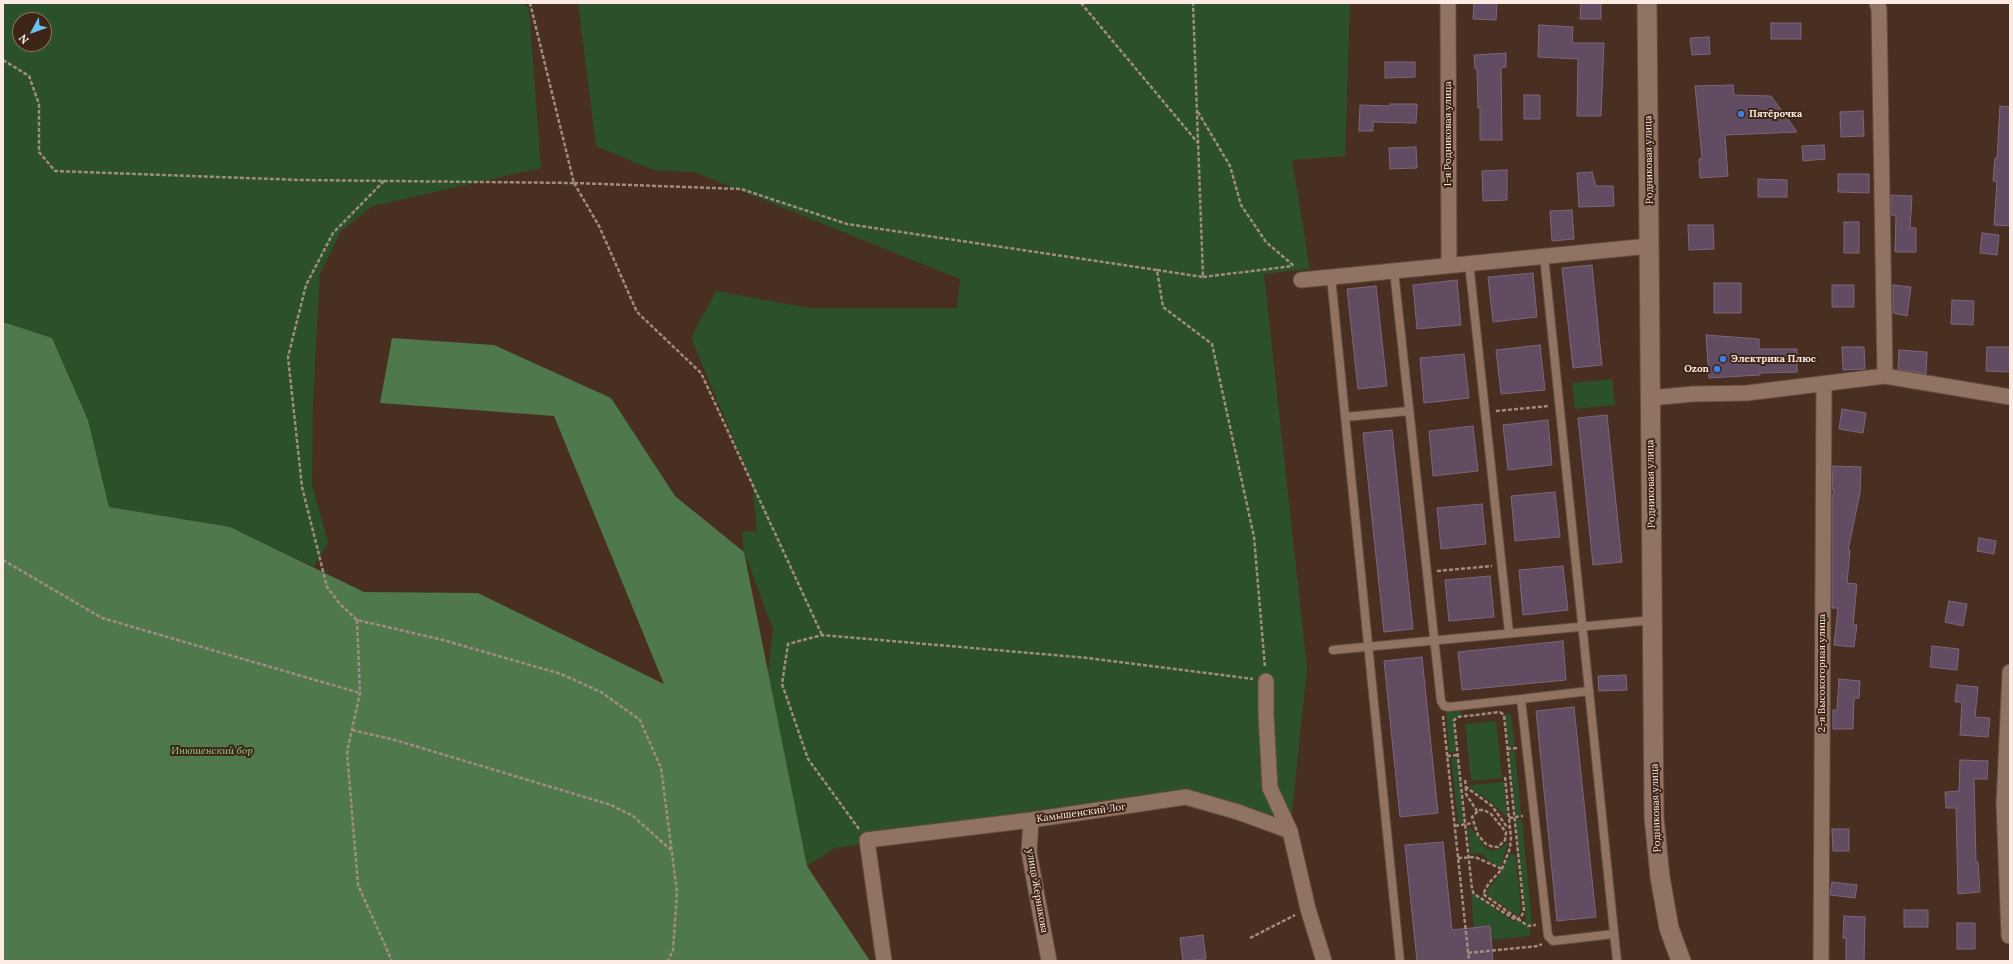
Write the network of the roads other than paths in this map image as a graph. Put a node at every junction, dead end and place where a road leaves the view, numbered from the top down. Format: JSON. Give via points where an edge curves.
{"nodes":[{"id":1,"x":1448,"y":3,"type":"edge"},
{"id":2,"x":1647,"y":3,"type":"edge"},
{"id":3,"x":1877,"y":3,"type":"edge"},
{"id":4,"x":1650,"y":246,"type":"junction"},
{"id":5,"x":1544,"y":256,"type":"junction"},
{"id":6,"x":1469,"y":263,"type":"junction"},
{"id":7,"x":1449,"y":265,"type":"junction"},
{"id":8,"x":1394,"y":271,"type":"junction"},
{"id":9,"x":1331,"y":276,"type":"junction"},
{"id":10,"x":1300,"y":281,"type":"dead end"},
{"id":11,"x":1885,"y":376,"type":"junction"},
{"id":12,"x":1824,"y":385,"type":"junction"},
{"id":13,"x":2010,"y":397,"type":"edge"},
{"id":14,"x":1650,"y":398,"type":"junction"},
{"id":15,"x":1409,"y":411,"type":"junction"},
{"id":16,"x":1345,"y":417,"type":"junction"},
{"id":17,"x":1653,"y":620,"type":"junction"},
{"id":18,"x":1582,"y":626,"type":"junction"},
{"id":19,"x":1510,"y":633,"type":"junction"},
{"id":20,"x":1435,"y":640,"type":"junction"},
{"id":21,"x":1368,"y":647,"type":"junction"},
{"id":22,"x":1333,"y":650,"type":"dead end"},
{"id":23,"x":2010,"y":672,"type":"edge"},
{"id":24,"x":1266,"y":681,"type":"road end"},
{"id":25,"x":1589,"y":690,"type":"junction"},
{"id":26,"x":1521,"y":698,"type":"junction"},
{"id":27,"x":1031,"y":820,"type":"junction"},
{"id":28,"x":1290,"y":831,"type":"junction"},
{"id":29,"x":1614,"y":934,"type":"junction"},
{"id":30,"x":2009,"y":936,"type":"dead end"},
{"id":31,"x":884,"y":961,"type":"edge"},
{"id":32,"x":1049,"y":961,"type":"edge"},
{"id":33,"x":1324,"y":961,"type":"edge"},
{"id":34,"x":1400,"y":961,"type":"edge"},
{"id":35,"x":1617,"y":961,"type":"edge"},
{"id":36,"x":1681,"y":961,"type":"edge"},
{"id":37,"x":1821,"y":961,"type":"edge"}],
"edges":[{"from":1,"to":7,"type":"street","name":"1-я Родниковая улица"},
{"from":2,"to":4,"type":"street","name":"Родниковая улица"},
{"from":3,"to":11,"type":"street"},
{"from":4,"to":5,"type":"street"},
{"from":4,"to":14,"type":"street","name":"Родниковая улица"},
{"from":5,"to":6,"type":"street"},
{"from":5,"to":18,"type":"lane"},
{"from":6,"to":7,"type":"street"},
{"from":6,"to":19,"type":"lane"},
{"from":7,"to":8,"type":"street"},
{"from":8,"to":9,"type":"street"},
{"from":8,"to":15,"type":"lane"},
{"from":9,"to":10,"type":"street"},
{"from":9,"to":16,"type":"lane"},
{"from":11,"to":12,"type":"street"},
{"from":11,"to":13,"type":"street"},
{"from":12,"to":14,"type":"street","via":[[1747,393]]},
{"from":12,"to":37,"type":"street","name":"2-я Высокогорная улица"},
{"from":14,"to":17,"type":"street","name":"Родниковая улица"},
{"from":15,"to":16,"type":"lane"},
{"from":15,"to":20,"type":"lane"},
{"from":16,"to":21,"type":"lane"},
{"from":17,"to":18,"type":"lane"},
{"from":17,"to":36,"type":"street","name":"Родниковая улица","via":[[1654,817],[1660,878],[1669,928]]},
{"from":18,"to":19,"type":"lane"},
{"from":18,"to":25,"type":"lane"},
{"from":19,"to":20,"type":"lane"},
{"from":20,"to":21,"type":"lane"},
{"from":20,"to":26,"type":"lane","via":[[1441,701],[1444,706]]},
{"from":21,"to":22,"type":"lane"},
{"from":21,"to":34,"type":"lane"},
{"from":23,"to":30,"type":"street","via":[[2004,804]]},
{"from":24,"to":28,"type":"street","via":[[1270,788]]},
{"from":25,"to":26,"type":"lane"},
{"from":25,"to":29,"type":"lane"},
{"from":26,"to":29,"type":"lane","via":[[1549,939],[1553,941]]},
{"from":27,"to":28,"type":"street","name":"Камышенский Лог","via":[[1186,797]]},
{"from":27,"to":31,"type":"street","name":"Камышенский Лог","via":[[868,840]]},
{"from":27,"to":32,"type":"street","name":"улица Жернакова","via":[[1029,852]]},
{"from":28,"to":33,"type":"street","via":[[1308,908]]},
{"from":29,"to":35,"type":"lane"}]}
